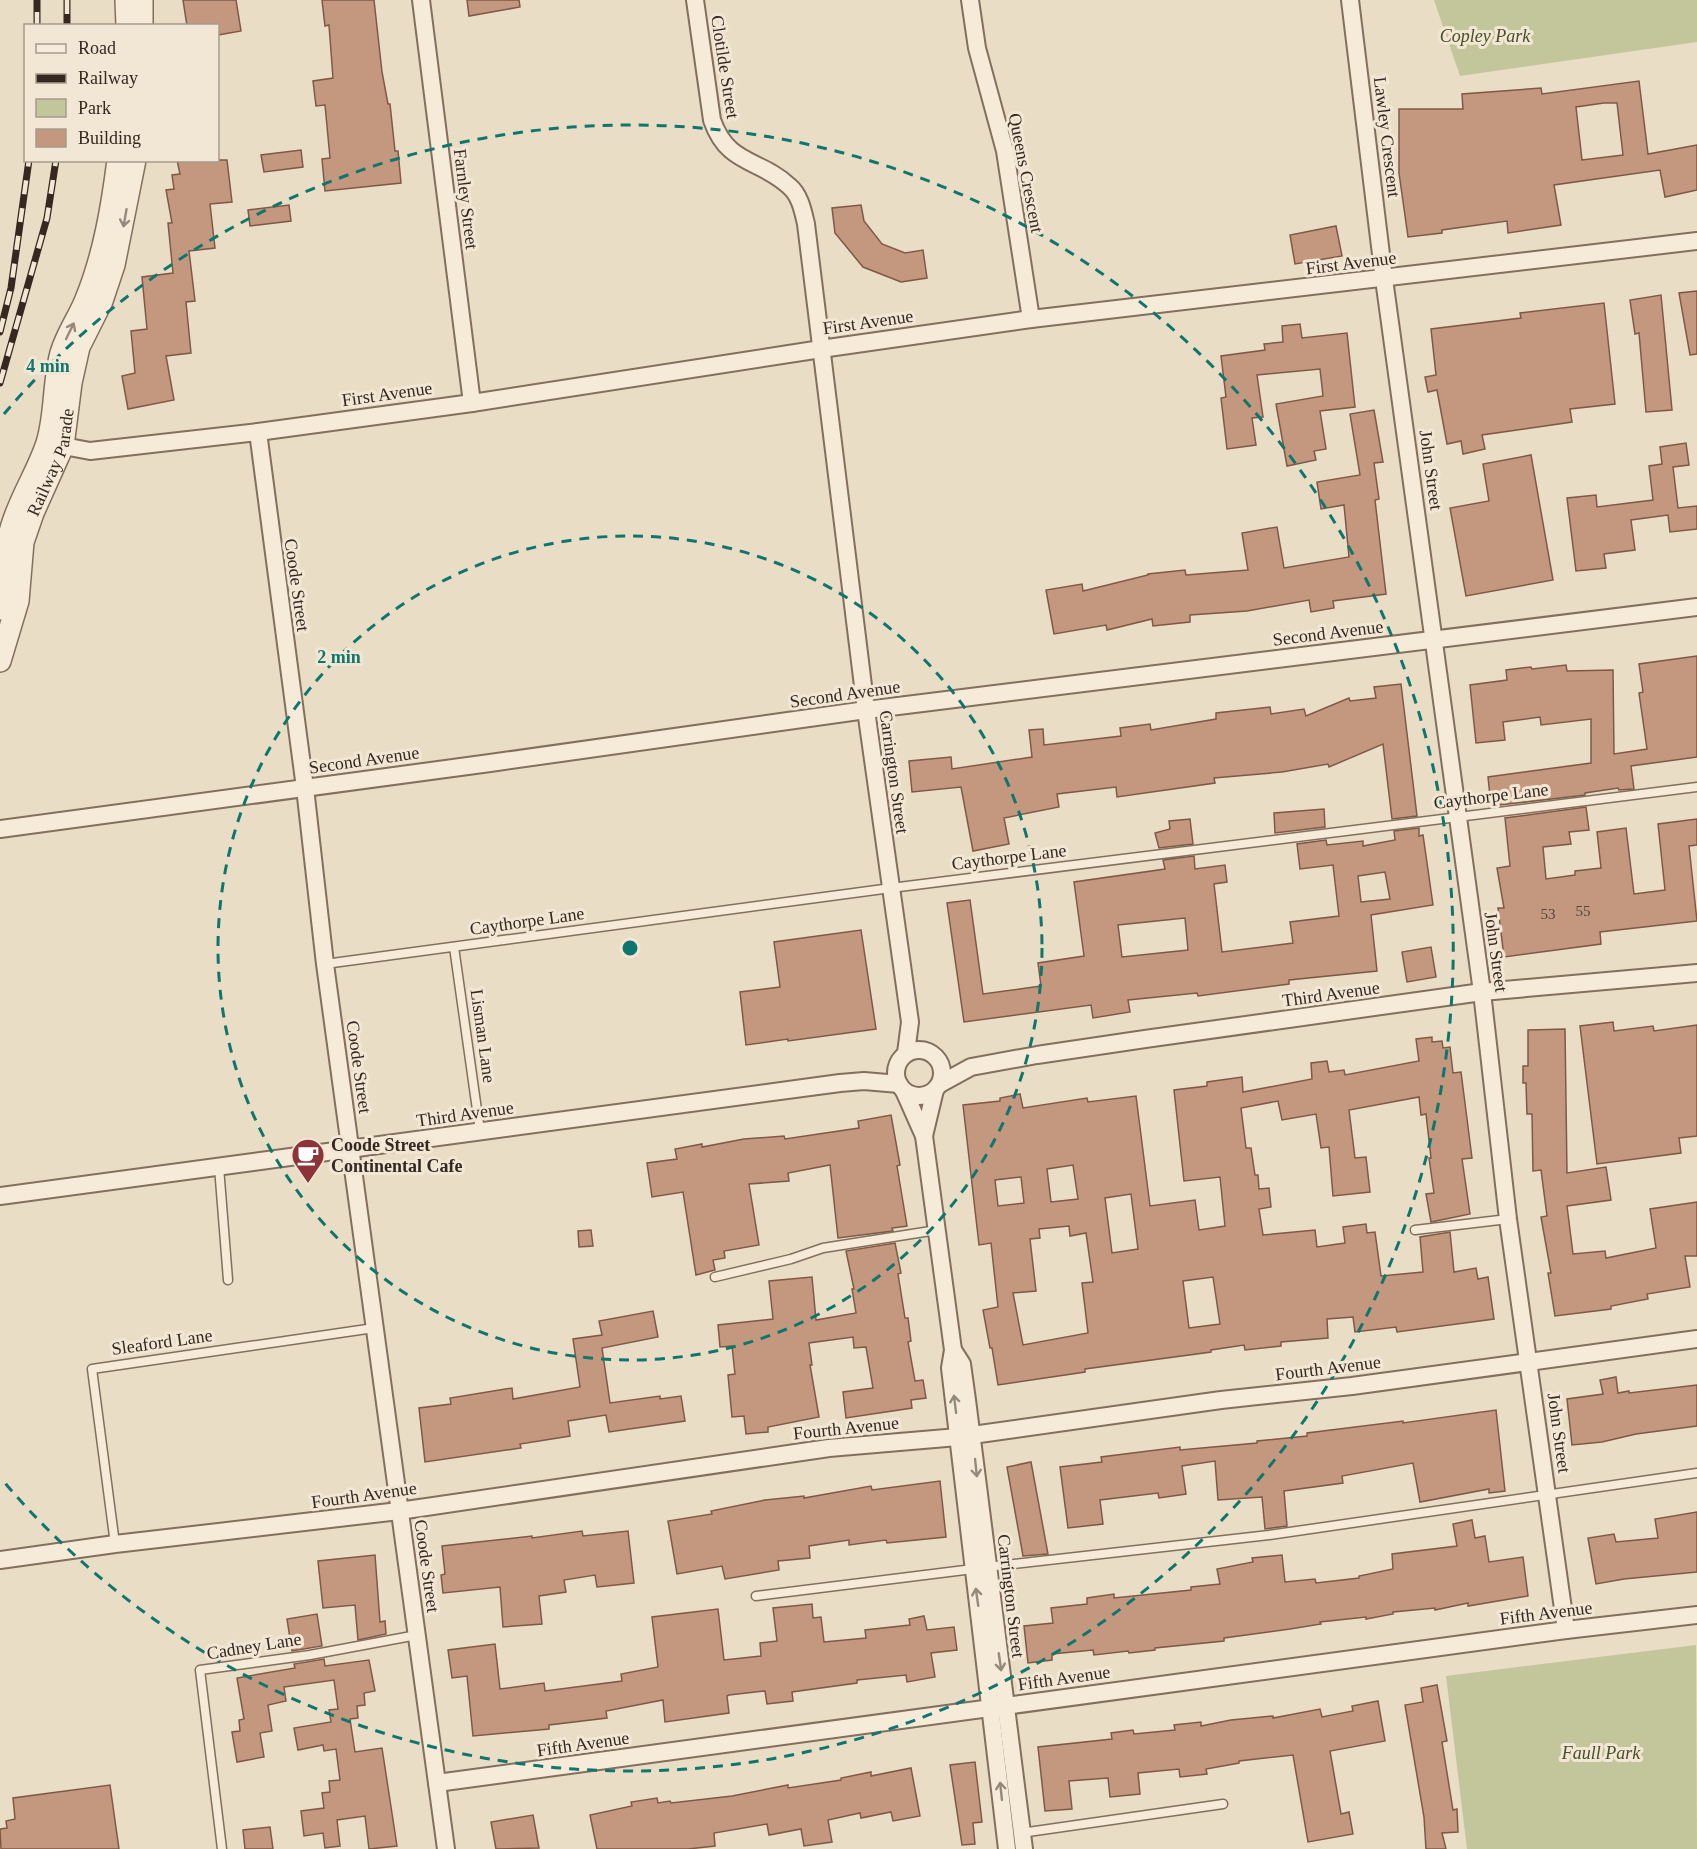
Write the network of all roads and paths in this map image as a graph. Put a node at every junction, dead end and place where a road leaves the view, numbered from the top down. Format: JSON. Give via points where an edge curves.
{"nodes":[{"id":1,"x":126,"y":0,"type":"edge"},
{"id":2,"x":142,"y":0,"type":"edge"},
{"id":3,"x":420,"y":0,"type":"edge"},
{"id":4,"x":695,"y":0,"type":"edge"},
{"id":5,"x":970,"y":0,"type":"edge"},
{"id":6,"x":1350,"y":0,"type":"edge"},
{"id":7,"x":127,"y":24,"type":"edge"},
{"id":8,"x":142,"y":24,"type":"edge"},
{"id":9,"x":118,"y":162,"type":"edge"},
{"id":10,"x":135,"y":162,"type":"edge"},
{"id":11,"x":1697,"y":242,"type":"edge"},
{"id":12,"x":1384,"y":279,"type":"junction"},
{"id":13,"x":1031,"y":319,"type":"junction"},
{"id":14,"x":821,"y":349,"type":"junction"},
{"id":15,"x":472,"y":403,"type":"junction"},
{"id":16,"x":258,"y":432,"type":"junction"},
{"id":17,"x":55,"y":444,"type":"junction"},
{"id":18,"x":1697,"y":607,"type":"edge"},
{"id":19,"x":0,"y":609,"type":"edge"},
{"id":20,"x":1434,"y":640,"type":"junction"},
{"id":21,"x":0,"y":661,"type":"edge"},
{"id":22,"x":866,"y":710,"type":"junction"},
{"id":23,"x":1697,"y":787,"type":"edge"},
{"id":24,"x":305,"y":788,"type":"junction"},
{"id":25,"x":1458,"y":817,"type":"junction"},
{"id":26,"x":0,"y":829,"type":"edge"},
{"id":27,"x":891,"y":888,"type":"junction"},
{"id":28,"x":454,"y":947,"type":"junction"},
{"id":29,"x":325,"y":964,"type":"junction"},
{"id":30,"x":1697,"y":973,"type":"edge"},
{"id":31,"x":1482,"y":992,"type":"junction"},
{"id":32,"x":910,"y":1022,"type":"junction"},
{"id":33,"x":906,"y":1053,"type":"junction"},
{"id":34,"x":934,"y":1056,"type":"junction"},
{"id":35,"x":971,"y":1067,"type":"junction"},
{"id":36,"x":896,"y":1068,"type":"junction"},
{"id":37,"x":864,"y":1081,"type":"junction"},
{"id":38,"x":937,"y":1087,"type":"junction"},
{"id":39,"x":901,"y":1088,"type":"junction"},
{"id":40,"x":480,"y":1131,"type":"junction"},
{"id":41,"x":924,"y":1136,"type":"junction"},
{"id":42,"x":350,"y":1150,"type":"junction"},
{"id":43,"x":219,"y":1167,"type":"junction"},
{"id":44,"x":0,"y":1196,"type":"edge"},
{"id":45,"x":1509,"y":1219,"type":"junction"},
{"id":46,"x":937,"y":1230,"type":"junction"},
{"id":47,"x":1414,"y":1230,"type":"dead end"},
{"id":48,"x":715,"y":1276,"type":"dead end"},
{"id":49,"x":228,"y":1280,"type":"dead end"},
{"id":50,"x":374,"y":1328,"type":"junction"},
{"id":51,"x":1697,"y":1339,"type":"edge"},
{"id":52,"x":1528,"y":1361,"type":"junction"},
{"id":53,"x":965,"y":1436,"type":"junction"},
{"id":54,"x":1697,"y":1473,"type":"edge"},
{"id":55,"x":1548,"y":1495,"type":"junction"},
{"id":56,"x":399,"y":1511,"type":"junction"},
{"id":57,"x":115,"y":1544,"type":"junction"},
{"id":58,"x":0,"y":1560,"type":"edge"},
{"id":59,"x":980,"y":1568,"type":"junction"},
{"id":60,"x":756,"y":1596,"type":"dead end"},
{"id":61,"x":1697,"y":1615,"type":"edge"},
{"id":62,"x":1566,"y":1630,"type":"junction"},
{"id":63,"x":417,"y":1635,"type":"junction"},
{"id":64,"x":999,"y":1707,"type":"junction"},
{"id":65,"x":437,"y":1783,"type":"junction"},
{"id":66,"x":1223,"y":1804,"type":"dead end"},
{"id":67,"x":1022,"y":1841,"type":"edge"},
{"id":68,"x":222,"y":1849,"type":"edge"},
{"id":69,"x":446,"y":1849,"type":"edge"},
{"id":70,"x":1007,"y":1849,"type":"edge"}],
"edges":[{"from":1,"to":7,"type":"street"},
{"from":2,"to":8,"type":"street"},
{"from":3,"to":15,"type":"street","name":"Farnley Street"},
{"from":4,"to":14,"type":"street","name":"Clotilde Street","via":[[717,135],[727,148],[790,186],[801,203]]},
{"from":5,"to":13,"type":"street","name":"Queens Crescent","via":[[977,48],[1005,150]]},
{"from":6,"to":12,"type":"street","name":"Lawley Crescent"},
{"from":17,"to":9,"type":"street","name":"Railway Parade","one_way":true,"via":[[62,350],[86,300],[100,256]]},
{"from":10,"to":17,"type":"street","name":"Railway Parade","one_way":true,"via":[[114,265],[80,347]]},
{"from":11,"to":12,"type":"street","name":"First Avenue"},
{"from":12,"to":13,"type":"street","name":"First Avenue"},
{"from":12,"to":20,"type":"street","name":"John Street"},
{"from":13,"to":14,"type":"street","name":"First Avenue"},
{"from":14,"to":15,"type":"street","name":"First Avenue"},
{"from":14,"to":22,"type":"street","name":"Carrington Street"},
{"from":15,"to":16,"type":"street","name":"First Avenue"},
{"from":16,"to":17,"type":"street","name":"First Avenue","via":[[90,451]]},
{"from":16,"to":24,"type":"street","name":"Coode Street"},
{"from":17,"to":19,"type":"street","name":"Railway Parade","via":[[22,498],[10,533]]},
{"from":17,"to":21,"type":"street","name":"Railway Parade","via":[[23,542],[18,601]]},
{"from":18,"to":20,"type":"street","name":"Second Avenue"},
{"from":20,"to":22,"type":"street","name":"Second Avenue"},
{"from":20,"to":25,"type":"street","name":"John Street"},
{"from":22,"to":24,"type":"street","name":"Second Avenue"},
{"from":22,"to":27,"type":"street","name":"Carrington Street"},
{"from":23,"to":25,"type":"lane","name":"Caythorpe Lane"},
{"from":24,"to":26,"type":"street","name":"Second Avenue"},
{"from":24,"to":29,"type":"street","name":"Coode Street"},
{"from":25,"to":27,"type":"lane","name":"Caythorpe Lane"},
{"from":25,"to":31,"type":"street","name":"John Street"},
{"from":27,"to":28,"type":"lane","name":"Caythorpe Lane"},
{"from":27,"to":32,"type":"street","name":"Carrington Street"},
{"from":28,"to":29,"type":"lane","name":"Caythorpe Lane"},
{"from":28,"to":40,"type":"lane","name":"Lisman Lane"},
{"from":29,"to":42,"type":"street","name":"Coode Street"},
{"from":30,"to":31,"type":"street","name":"Third Avenue"},
{"from":31,"to":35,"type":"street","name":"Third Avenue"},
{"from":31,"to":45,"type":"street","name":"John Street"},
{"from":32,"to":33,"type":"street","name":"Carrington Street"},
{"from":32,"to":34,"type":"street","name":"Carrington Street"},
{"from":33,"to":34,"type":"street","via":[[913,1050]]},
{"from":33,"to":36,"type":"street"},
{"from":34,"to":35,"type":"street","name":"Third Avenue"},
{"from":34,"to":38,"type":"street","via":[[942,1069]]},
{"from":35,"to":38,"type":"street","name":"Third Avenue"},
{"from":36,"to":37,"type":"street","name":"Third Avenue"},
{"from":36,"to":39,"type":"street"},
{"from":37,"to":39,"type":"street","name":"Third Avenue"},
{"from":37,"to":40,"type":"street","name":"Third Avenue"},
{"from":38,"to":39,"type":"street","via":[[923,1096]]},
{"from":38,"to":41,"type":"street","name":"Carrington Street"},
{"from":39,"to":41,"type":"street","name":"Carrington Street"},
{"from":40,"to":42,"type":"street","name":"Third Avenue"},
{"from":41,"to":46,"type":"street","name":"Carrington Street"},
{"from":42,"to":43,"type":"street","name":"Third Avenue"},
{"from":42,"to":50,"type":"street","name":"Coode Street"},
{"from":43,"to":44,"type":"street","name":"Third Avenue"},
{"from":43,"to":49,"type":"lane"},
{"from":45,"to":47,"type":"lane"},
{"from":45,"to":52,"type":"street","name":"John Street"},
{"from":46,"to":48,"type":"lane","via":[[823,1248],[791,1260]]},
{"from":46,"to":53,"type":"street","name":"Carrington Street","via":[[953,1350],[962,1364]]},
{"from":50,"to":56,"type":"street","name":"Coode Street"},
{"from":50,"to":57,"type":"lane","name":"Sleaford Lane","via":[[92,1369]]},
{"from":51,"to":52,"type":"street","name":"Fourth Avenue"},
{"from":52,"to":53,"type":"street","name":"Fourth Avenue"},
{"from":52,"to":55,"type":"street","name":"John Street"},
{"from":53,"to":56,"type":"street","name":"Fourth Avenue","via":[[829,1448]]},
{"from":53,"to":59,"type":"street","name":"Carrington Street"},
{"from":54,"to":55,"type":"lane"},
{"from":55,"to":59,"type":"lane","via":[[1269,1535]]},
{"from":55,"to":62,"type":"street","name":"John Street"},
{"from":56,"to":57,"type":"street","name":"Fourth Avenue"},
{"from":56,"to":63,"type":"street","name":"Coode Street"},
{"from":57,"to":58,"type":"street","name":"Fourth Avenue"},
{"from":59,"to":60,"type":"lane"},
{"from":59,"to":64,"type":"street","name":"Carrington Street"},
{"from":61,"to":62,"type":"street","name":"Fifth Avenue"},
{"from":62,"to":64,"type":"street","name":"Fifth Avenue"},
{"from":63,"to":65,"type":"street","name":"Coode Street"},
{"from":63,"to":68,"type":"lane","name":"Cadney Lane","via":[[200,1670]]},
{"from":64,"to":65,"type":"street","name":"Fifth Avenue"},
{"from":64,"to":67,"type":"street","name":"Carrington Street"},
{"from":70,"to":64,"type":"street","name":"Carrington Street","one_way":true},
{"from":65,"to":69,"type":"street","name":"Coode Street"},
{"from":66,"to":67,"type":"lane"}]}
